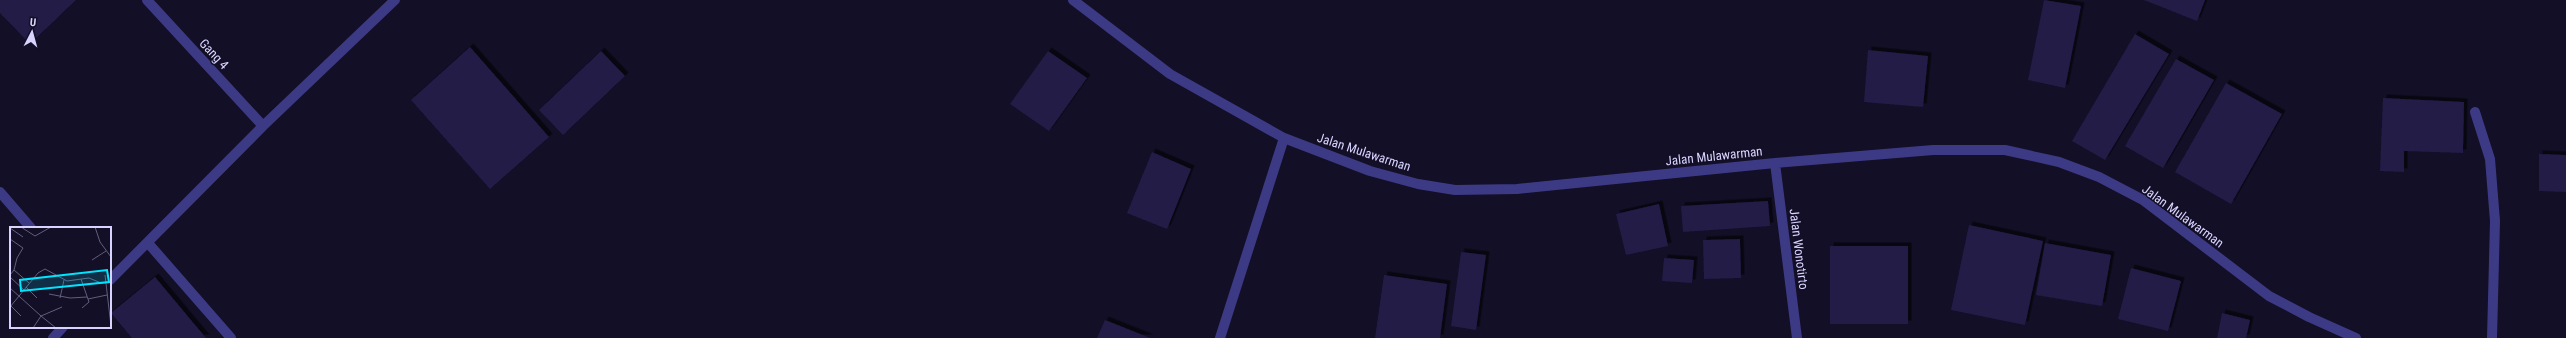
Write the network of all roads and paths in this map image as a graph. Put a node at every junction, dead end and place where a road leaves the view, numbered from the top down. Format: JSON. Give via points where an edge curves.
{"nodes":[{"id":1,"x":147,"y":0,"type":"edge"},
{"id":2,"x":396,"y":0,"type":"edge"},
{"id":3,"x":1073,"y":0,"type":"edge"},
{"id":4,"x":2475,"y":112,"type":"dead end"},
{"id":5,"x":263,"y":126,"type":"junction"},
{"id":6,"x":1284,"y":138,"type":"junction"},
{"id":7,"x":1775,"y":163,"type":"junction"},
{"id":8,"x":0,"y":192,"type":"edge"},
{"id":9,"x":30,"y":227,"type":"edge"},
{"id":10,"x":148,"y":243,"type":"junction"},
{"id":11,"x":111,"y":279,"type":"edge"},
{"id":12,"x":62,"y":328,"type":"edge"},
{"id":13,"x":53,"y":338,"type":"edge"},
{"id":14,"x":230,"y":338,"type":"edge"},
{"id":15,"x":1220,"y":338,"type":"edge"},
{"id":16,"x":1797,"y":338,"type":"edge"},
{"id":17,"x":2356,"y":338,"type":"edge"},
{"id":18,"x":2492,"y":338,"type":"edge"}],
"edges":[{"from":1,"to":5,"type":"street","name":"Gang 4"},
{"from":2,"to":5,"type":"street"},
{"from":3,"to":6,"type":"street","name":"Jalan Mulawarman","via":[[1170,74]]},
{"from":4,"to":18,"type":"street","via":[[2490,159],[2495,221]]},
{"from":5,"to":10,"type":"street"},
{"from":6,"to":7,"type":"street","name":"Jalan Mulawarman","via":[[1370,171],[1418,184],[1455,190],[1517,189]]},
{"from":6,"to":15,"type":"street"},
{"from":7,"to":16,"type":"street","name":"Jalan Wonotirto"},
{"from":7,"to":17,"type":"street","name":"Jalan Mulawarman","via":[[1933,150],[2005,150],[2059,162],[2100,178],[2143,200],[2269,296]]},
{"from":8,"to":9,"type":"street"},
{"from":10,"to":11,"type":"street"},
{"from":10,"to":14,"type":"street"},
{"from":12,"to":13,"type":"street"}]}
